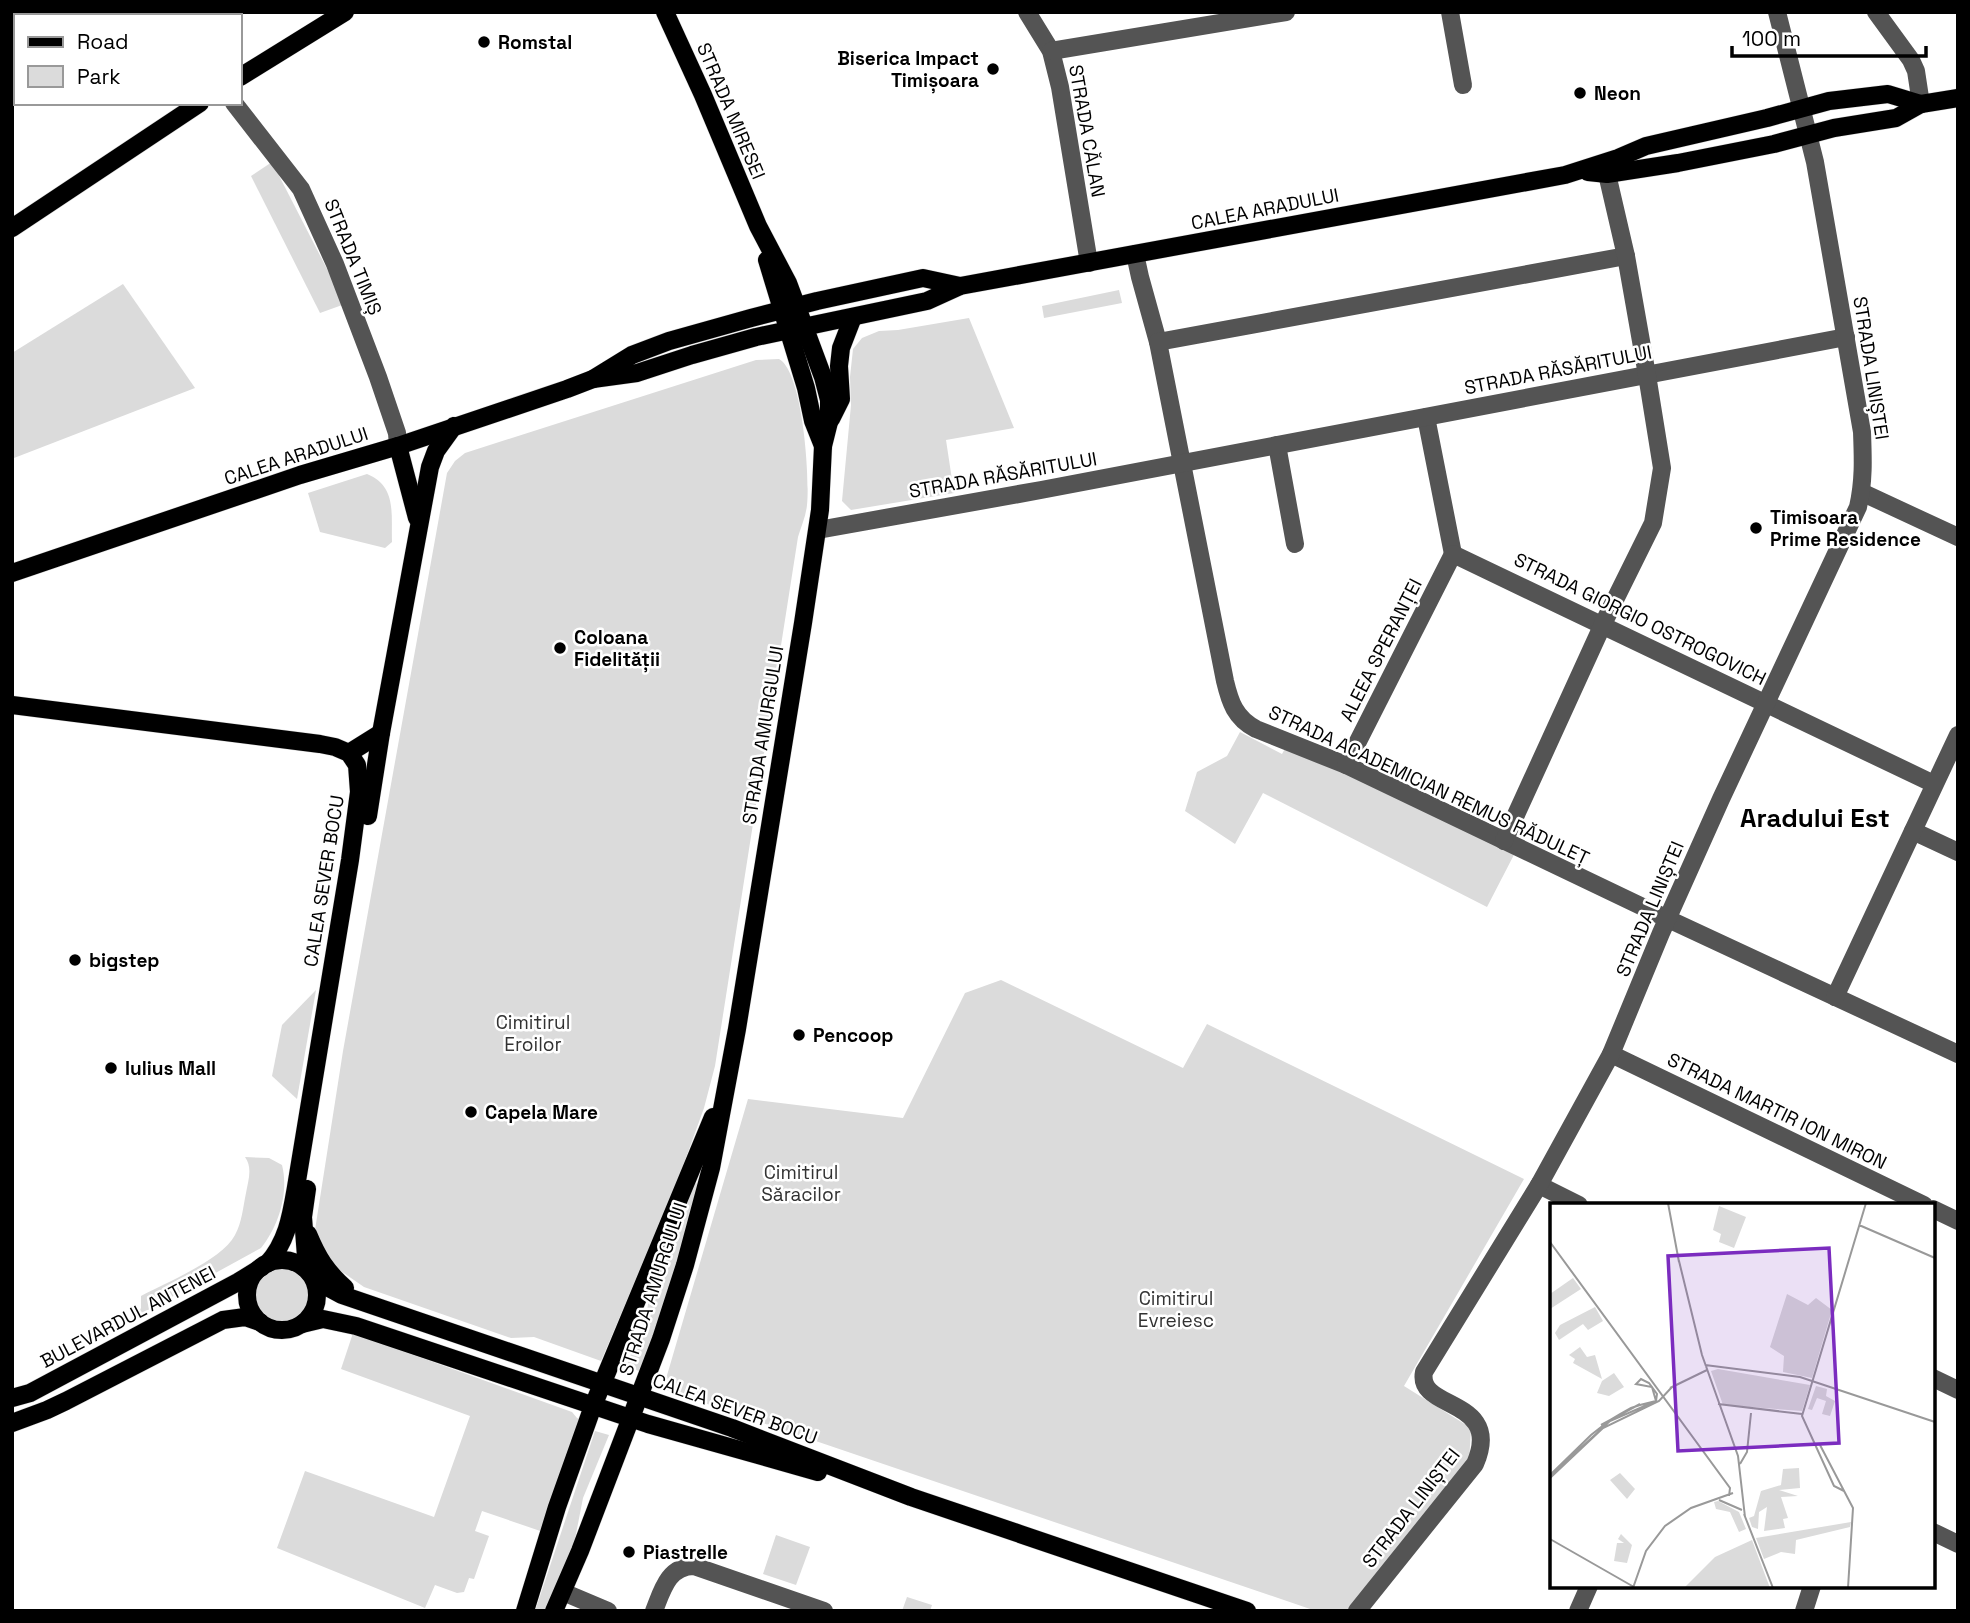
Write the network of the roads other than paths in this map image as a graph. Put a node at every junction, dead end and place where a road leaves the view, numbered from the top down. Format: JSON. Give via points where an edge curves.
{"nodes":[{"id":1,"x":345,"y":12,"type":"edge"},
{"id":2,"x":665,"y":12,"type":"edge"},
{"id":3,"x":1027,"y":12,"type":"edge"},
{"id":4,"x":1286,"y":12,"type":"edge"},
{"id":5,"x":1450,"y":12,"type":"edge"},
{"id":6,"x":1777,"y":12,"type":"edge"},
{"id":7,"x":1876,"y":12,"type":"edge"},
{"id":8,"x":1051,"y":51,"type":"junction"},
{"id":9,"x":242,"y":76,"type":"edge"},
{"id":10,"x":1463,"y":85,"type":"dead end"},
{"id":11,"x":1958,"y":98,"type":"edge"},
{"id":12,"x":1921,"y":104,"type":"junction"},
{"id":13,"x":197,"y":105,"type":"edge"},
{"id":14,"x":236,"y":105,"type":"edge"},
{"id":15,"x":1802,"y":108,"type":"junction"},
{"id":16,"x":1809,"y":135,"type":"junction"},
{"id":17,"x":1578,"y":172,"type":"junction"},
{"id":18,"x":1607,"y":174,"type":"junction"},
{"id":19,"x":12,"y":228,"type":"edge"},
{"id":20,"x":1135,"y":254,"type":"junction"},
{"id":21,"x":1626,"y":256,"type":"junction"},
{"id":22,"x":1088,"y":262,"type":"junction"},
{"id":23,"x":960,"y":286,"type":"junction"},
{"id":24,"x":789,"y":308,"type":"junction"},
{"id":25,"x":853,"y":317,"type":"junction"},
{"id":26,"x":796,"y":328,"type":"junction"},
{"id":27,"x":1846,"y":337,"type":"junction"},
{"id":28,"x":1158,"y":342,"type":"junction"},
{"id":29,"x":1647,"y":375,"type":"junction"},
{"id":30,"x":593,"y":379,"type":"junction"},
{"id":31,"x":1426,"y":417,"type":"junction"},
{"id":32,"x":829,"y":422,"type":"junction"},
{"id":33,"x":454,"y":426,"type":"junction"},
{"id":34,"x":1277,"y":445,"type":"junction"},
{"id":35,"x":398,"y":446,"type":"junction"},
{"id":36,"x":823,"y":446,"type":"junction"},
{"id":37,"x":1183,"y":463,"type":"junction"},
{"id":38,"x":1861,"y":492,"type":"junction"},
{"id":39,"x":818,"y":530,"type":"junction"},
{"id":40,"x":418,"y":531,"type":"junction"},
{"id":41,"x":1958,"y":537,"type":"edge"},
{"id":42,"x":1295,"y":544,"type":"dead end"},
{"id":43,"x":1453,"y":554,"type":"junction"},
{"id":44,"x":12,"y":573,"type":"edge"},
{"id":45,"x":1603,"y":624,"type":"junction"},
{"id":46,"x":1766,"y":703,"type":"junction"},
{"id":47,"x":12,"y":705,"type":"edge"},
{"id":48,"x":381,"y":733,"type":"junction"},
{"id":49,"x":1958,"y":735,"type":"edge"},
{"id":50,"x":349,"y":753,"type":"junction"},
{"id":51,"x":1346,"y":765,"type":"junction"},
{"id":52,"x":1934,"y":784,"type":"junction"},
{"id":53,"x":1913,"y":831,"type":"junction"},
{"id":54,"x":1504,"y":841,"type":"junction"},
{"id":55,"x":1958,"y":852,"type":"edge"},
{"id":56,"x":1668,"y":919,"type":"junction"},
{"id":57,"x":1835,"y":997,"type":"junction"},
{"id":58,"x":737,"y":1029,"type":"junction"},
{"id":59,"x":1611,"y":1054,"type":"junction"},
{"id":60,"x":1958,"y":1054,"type":"edge"},
{"id":61,"x":1539,"y":1185,"type":"junction"},
{"id":62,"x":1574,"y":1203,"type":"edge"},
{"id":63,"x":1920,"y":1203,"type":"edge"},
{"id":64,"x":1935,"y":1210,"type":"edge"},
{"id":65,"x":303,"y":1217,"type":"junction"},
{"id":66,"x":1958,"y":1221,"type":"edge"},
{"id":67,"x":264,"y":1266,"type":"junction"},
{"id":68,"x":308,"y":1271,"type":"junction"},
{"id":69,"x":360,"y":1301,"type":"junction"},
{"id":70,"x":262,"y":1323,"type":"junction"},
{"id":71,"x":301,"y":1325,"type":"junction"},
{"id":72,"x":1935,"y":1379,"type":"edge"},
{"id":73,"x":602,"y":1383,"type":"junction"},
{"id":74,"x":1958,"y":1390,"type":"edge"},
{"id":75,"x":640,"y":1396,"type":"junction"},
{"id":76,"x":12,"y":1398,"type":"edge"},
{"id":77,"x":593,"y":1406,"type":"junction"},
{"id":78,"x":631,"y":1419,"type":"junction"},
{"id":79,"x":12,"y":1423,"type":"edge"},
{"id":80,"x":911,"y":1497,"type":"junction"},
{"id":81,"x":1935,"y":1533,"type":"edge"},
{"id":82,"x":1958,"y":1544,"type":"edge"},
{"id":83,"x":1588,"y":1588,"type":"edge"},
{"id":84,"x":1811,"y":1588,"type":"edge"},
{"id":85,"x":563,"y":1592,"type":"junction"},
{"id":86,"x":525,"y":1611,"type":"edge"},
{"id":87,"x":554,"y":1611,"type":"edge"},
{"id":88,"x":608,"y":1611,"type":"edge"},
{"id":89,"x":654,"y":1611,"type":"edge"},
{"id":90,"x":824,"y":1611,"type":"edge"},
{"id":91,"x":1247,"y":1611,"type":"edge"},
{"id":92,"x":1357,"y":1611,"type":"edge"},
{"id":93,"x":1578,"y":1611,"type":"edge"},
{"id":94,"x":1804,"y":1611,"type":"edge"}],
"edges":[{"from":1,"to":9,"type":"main road"},
{"from":2,"to":24,"type":"main road","name":"STRADA MIRESEI"},
{"from":3,"to":8,"type":"street","name":"STRADA CĂLAN"},
{"from":4,"to":8,"type":"street"},
{"from":5,"to":10,"type":"street"},
{"from":6,"to":15,"type":"street","name":"STRADA LINIȘTEI"},
{"from":7,"to":12,"type":"street","via":[[1911,60]]},
{"from":8,"to":22,"type":"street","name":"STRADA CĂLAN"},
{"from":11,"to":12,"type":"main road","name":"CALEA ARADULUI"},
{"from":12,"to":15,"type":"main road","name":"CALEA ARADULUI","via":[[1888,94]]},
{"from":12,"to":16,"type":"main road","name":"CALEA ARADULUI","via":[[1896,118]]},
{"from":13,"to":19,"type":"main road"},
{"from":14,"to":35,"type":"street","name":"STRADA TIMIȘ","via":[[301,189],[378,377]]},
{"from":15,"to":16,"type":"street","name":"STRADA LINIȘTEI"},
{"from":15,"to":17,"type":"main road","name":"CALEA ARADULUI","via":[[1646,146]]},
{"from":16,"to":18,"type":"main road","name":"CALEA ARADULUI"},
{"from":16,"to":27,"type":"street","name":"STRADA LINIȘTEI"},
{"from":17,"to":18,"type":"main road","name":"CALEA ARADULUI"},
{"from":17,"to":20,"type":"main road","name":"CALEA ARADULUI"},
{"from":18,"to":21,"type":"street"},
{"from":20,"to":22,"type":"main road","name":"CALEA ARADULUI"},
{"from":20,"to":28,"type":"street","name":"STRADA ACADEMICIAN REMUS RĂDULEȚ"},
{"from":21,"to":28,"type":"street"},
{"from":21,"to":29,"type":"street"},
{"from":22,"to":23,"type":"main road","name":"CALEA ARADULUI"},
{"from":23,"to":24,"type":"main road","name":"CALEA ARADULUI","via":[[923,278]]},
{"from":23,"to":25,"type":"main road","name":"CALEA ARADULUI","via":[[927,301]]},
{"from":24,"to":26,"type":"main road","name":"STRADA MIRESEI"},
{"from":24,"to":30,"type":"main road","name":"CALEA ARADULUI","via":[[669,341],[632,355]]},
{"from":25,"to":26,"type":"main road","name":"CALEA ARADULUI"},
{"from":25,"to":32,"type":"main road","via":[[841,348],[841,399]]},
{"from":26,"to":30,"type":"main road","name":"CALEA ARADULUI","via":[[637,373]]},
{"from":26,"to":32,"type":"main road","name":"STRADA AMURGULUI","via":[[824,377]]},
{"from":26,"to":36,"type":"main road","name":"STRADA AMURGULUI","via":[[813,421]]},
{"from":27,"to":29,"type":"street","name":"STRADA RĂSĂRITULUI"},
{"from":27,"to":38,"type":"street","name":"STRADA LINIȘTEI","via":[[1862,432]]},
{"from":28,"to":37,"type":"street","name":"STRADA ACADEMICIAN REMUS RĂDULEȚ"},
{"from":29,"to":31,"type":"street","name":"STRADA RĂSĂRITULUI"},
{"from":29,"to":45,"type":"street","via":[[1662,468],[1653,523]]},
{"from":30,"to":33,"type":"main road","name":"CALEA ARADULUI"},
{"from":31,"to":34,"type":"street","name":"STRADA RĂSĂRITULUI"},
{"from":31,"to":43,"type":"street"},
{"from":32,"to":36,"type":"main road","name":"STRADA AMURGULUI"},
{"from":33,"to":35,"type":"main road","name":"CALEA ARADULUI"},
{"from":33,"to":40,"type":"main road","name":"CALEA SEVER BOCU","via":[[433,457]]},
{"from":34,"to":37,"type":"street","name":"STRADA RĂSĂRITULUI"},
{"from":34,"to":42,"type":"street"},
{"from":35,"to":40,"type":"main road"},
{"from":35,"to":44,"type":"main road","name":"CALEA ARADULUI"},
{"from":36,"to":39,"type":"main road","name":"STRADA AMURGULUI"},
{"from":37,"to":39,"type":"street","name":"STRADA RĂSĂRITULUI"},
{"from":37,"to":51,"type":"street","name":"STRADA ACADEMICIAN REMUS RĂDULEȚ","via":[[1233,708],[1246,724]]},
{"from":38,"to":41,"type":"street"},
{"from":38,"to":46,"type":"street","name":"STRADA LINIȘTEI"},
{"from":39,"to":58,"type":"main road","name":"STRADA AMURGULUI"},
{"from":40,"to":48,"type":"main road","name":"CALEA SEVER BOCU"},
{"from":43,"to":45,"type":"street","name":"STRADA GIORGIO OSTROGOVICH"},
{"from":43,"to":51,"type":"street","name":"ALEEA SPERANȚEI"},
{"from":45,"to":46,"type":"street","name":"STRADA GIORGIO OSTROGOVICH"},
{"from":45,"to":54,"type":"street"},
{"from":46,"to":52,"type":"street","name":"STRADA GIORGIO OSTROGOVICH"},
{"from":46,"to":56,"type":"street","name":"STRADA LINIȘTEI"},
{"from":47,"to":50,"type":"main road","via":[[311,743]]},
{"from":48,"to":50,"type":"main road"},
{"from":48,"to":65,"type":"main road","name":"CALEA SEVER BOCU"},
{"from":49,"to":52,"type":"street"},
{"from":50,"to":67,"type":"main road","name":"CALEA SEVER BOCU","via":[[357,765],[359,792],[350,860],[290,1218],[282,1244]]},
{"from":51,"to":54,"type":"street","name":"STRADA ACADEMICIAN REMUS RĂDULEȚ"},
{"from":52,"to":53,"type":"street"},
{"from":53,"to":55,"type":"street"},
{"from":53,"to":57,"type":"street"},
{"from":54,"to":56,"type":"street","name":"STRADA ACADEMICIAN REMUS RĂDULEȚ"},
{"from":56,"to":57,"type":"street","name":"STRADA ACADEMICIAN REMUS RĂDULEȚ"},
{"from":56,"to":59,"type":"street","name":"STRADA LINIȘTEI"},
{"from":57,"to":60,"type":"street","name":"STRADA ACADEMICIAN REMUS RĂDULEȚ"},
{"from":58,"to":73,"type":"main road","name":"STRADA AMURGULUI","via":[[709,1127]]},
{"from":58,"to":75,"type":"main road","name":"STRADA AMURGULUI","via":[[704,1199]]},
{"from":59,"to":61,"type":"street","name":"STRADA LINIȘTEI"},
{"from":59,"to":63,"type":"street","name":"STRADA MARTIR ION MIRON"},
{"from":61,"to":62,"type":"street"},
{"from":61,"to":92,"type":"street","name":"STRADA LINIȘTEI","via":[[1424,1372],[1423,1385],[1429,1392],[1474,1419],[1480,1436],[1478,1458]]},
{"from":64,"to":66,"type":"street"},
{"from":65,"to":68,"type":"main road","name":"CALEA SEVER BOCU"},
{"from":65,"to":69,"type":"main road","via":[[320,1261]]},
{"from":67,"to":68,"type":"main road","via":[[288,1261]]},
{"from":67,"to":70,"type":"main road","via":[[250,1282],[248,1294],[252,1312]]},
{"from":67,"to":76,"type":"main road","name":"BULEVARDUL ANTENEI","via":[[30,1393]]},
{"from":68,"to":69,"type":"main road","name":"CALEA SEVER BOCU","via":[[329,1288]]},
{"from":68,"to":71,"type":"main road","via":[[317,1299],[314,1311]]},
{"from":69,"to":73,"type":"main road","name":"CALEA SEVER BOCU"},
{"from":70,"to":71,"type":"main road","via":[[285,1330]]},
{"from":70,"to":79,"type":"main road","via":[[239,1317],[217,1322],[66,1401]]},
{"from":71,"to":77,"type":"main road","name":"CALEA SEVER BOCU","via":[[323,1319],[356,1325]]},
{"from":72,"to":74,"type":"street"},
{"from":73,"to":75,"type":"main road","name":"CALEA SEVER BOCU"},
{"from":73,"to":77,"type":"main road","name":"STRADA AMURGULUI"},
{"from":75,"to":78,"type":"main road","name":"STRADA AMURGULUI"},
{"from":75,"to":80,"type":"main road","name":"CALEA SEVER BOCU"},
{"from":77,"to":78,"type":"main road","name":"CALEA SEVER BOCU"},
{"from":77,"to":86,"type":"main road","name":"STRADA AMURGULUI"},
{"from":78,"to":80,"type":"main road","name":"CALEA SEVER BOCU"},
{"from":78,"to":85,"type":"main road","name":"STRADA AMURGULUI"},
{"from":80,"to":91,"type":"main road","name":"CALEA SEVER BOCU"},
{"from":81,"to":82,"type":"street"},
{"from":83,"to":93,"type":"street"},
{"from":84,"to":94,"type":"street"},
{"from":85,"to":87,"type":"main road","name":"STRADA AMURGULUI"},
{"from":85,"to":88,"type":"street"},
{"from":89,"to":90,"type":"street","via":[[666,1580],[685,1566],[694,1566]]}]}
